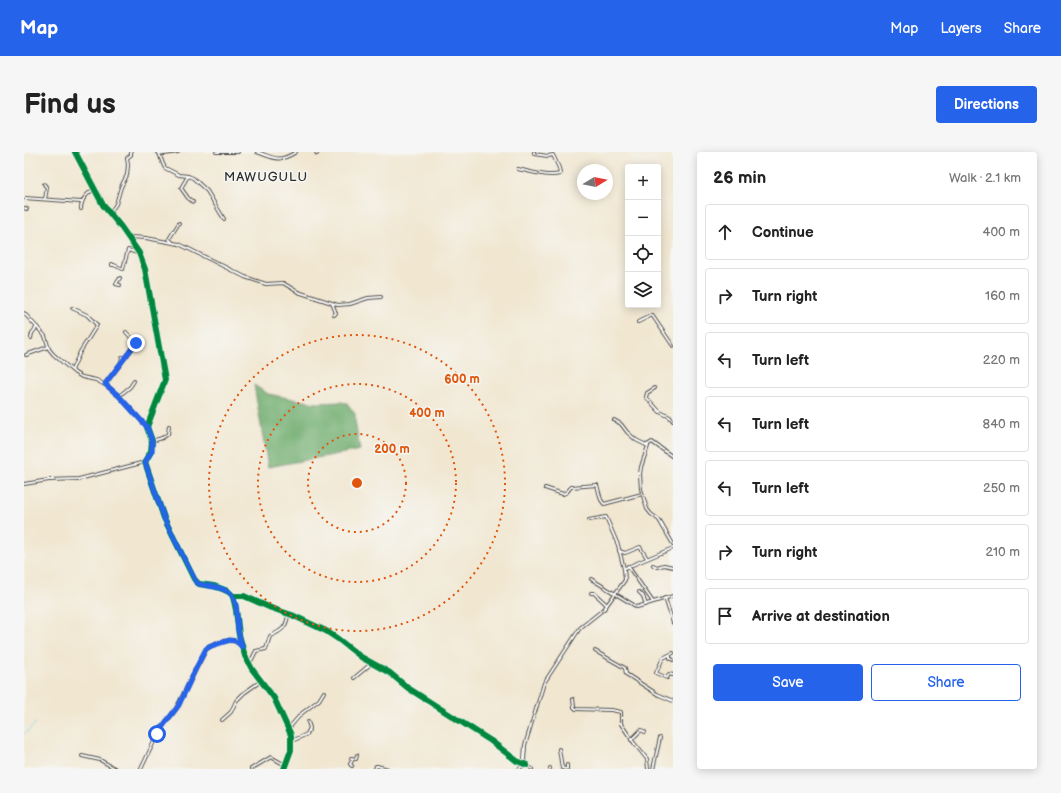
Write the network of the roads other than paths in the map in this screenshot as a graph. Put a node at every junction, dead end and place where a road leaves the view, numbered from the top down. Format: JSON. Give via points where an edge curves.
{"nodes":[{"id":1,"x":75,"y":152,"type":"edge"},
{"id":2,"x":131,"y":152,"type":"edge"},
{"id":3,"x":158,"y":152,"type":"edge"},
{"id":4,"x":178,"y":152,"type":"edge"},
{"id":5,"x":216,"y":152,"type":"edge"},
{"id":6,"x":238,"y":152,"type":"edge"},
{"id":7,"x":257,"y":152,"type":"edge"},
{"id":8,"x":296,"y":152,"type":"edge"},
{"id":9,"x":534,"y":152,"type":"edge"},
{"id":10,"x":518,"y":169,"type":"dead end"},
{"id":11,"x":188,"y":176,"type":"junction"},
{"id":12,"x":44,"y":184,"type":"dead end"},
{"id":13,"x":95,"y":188,"type":"junction"},
{"id":14,"x":24,"y":198,"type":"edge"},
{"id":15,"x":45,"y":199,"type":"junction"},
{"id":16,"x":81,"y":202,"type":"junction"},
{"id":17,"x":193,"y":202,"type":"dead end"},
{"id":18,"x":81,"y":209,"type":"dead end"},
{"id":19,"x":110,"y":212,"type":"junction"},
{"id":20,"x":224,"y":218,"type":"dead end"},
{"id":21,"x":179,"y":223,"type":"dead end"},
{"id":22,"x":125,"y":234,"type":"junction"},
{"id":23,"x":179,"y":244,"type":"junction"},
{"id":24,"x":139,"y":253,"type":"junction"},
{"id":25,"x":112,"y":264,"type":"dead end"},
{"id":26,"x":120,"y":278,"type":"dead end"},
{"id":27,"x":120,"y":284,"type":"dead end"},
{"id":28,"x":381,"y":297,"type":"dead end"},
{"id":29,"x":332,"y":303,"type":"junction"},
{"id":30,"x":72,"y":308,"type":"dead end"},
{"id":31,"x":24,"y":314,"type":"edge"},
{"id":32,"x":334,"y":315,"type":"dead end"},
{"id":33,"x":25,"y":317,"type":"edge"},
{"id":34,"x":638,"y":322,"type":"dead end"},
{"id":35,"x":37,"y":327,"type":"junction"},
{"id":36,"x":126,"y":332,"type":"dead end"},
{"id":37,"x":31,"y":338,"type":"dead end"},
{"id":38,"x":673,"y":346,"type":"edge"},
{"id":39,"x":48,"y":347,"type":"junction"},
{"id":40,"x":26,"y":355,"type":"dead end"},
{"id":41,"x":122,"y":357,"type":"dead end"},
{"id":42,"x":122,"y":363,"type":"junction"},
{"id":43,"x":72,"y":370,"type":"junction"},
{"id":44,"x":134,"y":381,"type":"dead end"},
{"id":45,"x":105,"y":384,"type":"junction"},
{"id":46,"x":655,"y":388,"type":"dead end"},
{"id":47,"x":119,"y":396,"type":"junction"},
{"id":48,"x":673,"y":415,"type":"edge"},
{"id":49,"x":670,"y":417,"type":"junction"},
{"id":50,"x":614,"y":420,"type":"dead end"},
{"id":51,"x":673,"y":420,"type":"edge"},
{"id":52,"x":169,"y":426,"type":"dead end"},
{"id":53,"x":147,"y":427,"type":"junction"},
{"id":54,"x":152,"y":441,"type":"junction"},
{"id":55,"x":647,"y":445,"type":"junction"},
{"id":56,"x":673,"y":457,"type":"edge"},
{"id":57,"x":145,"y":462,"type":"junction"},
{"id":58,"x":24,"y":484,"type":"edge"},
{"id":59,"x":545,"y":488,"type":"dead end"},
{"id":60,"x":643,"y":494,"type":"junction"},
{"id":61,"x":589,"y":520,"type":"dead end"},
{"id":62,"x":673,"y":544,"type":"edge"},
{"id":63,"x":673,"y":548,"type":"edge"},
{"id":64,"x":619,"y":551,"type":"junction"},
{"id":65,"x":647,"y":558,"type":"junction"},
{"id":66,"x":628,"y":566,"type":"junction"},
{"id":67,"x":653,"y":566,"type":"dead end"},
{"id":68,"x":673,"y":567,"type":"edge"},
{"id":69,"x":624,"y":569,"type":"junction"},
{"id":70,"x":591,"y":579,"type":"dead end"},
{"id":71,"x":639,"y":592,"type":"dead end"},
{"id":72,"x":591,"y":593,"type":"dead end"},
{"id":73,"x":615,"y":593,"type":"junction"},
{"id":74,"x":233,"y":596,"type":"junction"},
{"id":75,"x":673,"y":596,"type":"edge"},
{"id":76,"x":665,"y":598,"type":"junction"},
{"id":77,"x":653,"y":602,"type":"junction"},
{"id":78,"x":607,"y":605,"type":"junction"},
{"id":79,"x":646,"y":605,"type":"junction"},
{"id":80,"x":288,"y":614,"type":"junction"},
{"id":81,"x":673,"y":624,"type":"edge"},
{"id":82,"x":242,"y":647,"type":"junction"},
{"id":83,"x":595,"y":651,"type":"dead end"},
{"id":84,"x":673,"y":653,"type":"edge"},
{"id":85,"x":670,"y":655,"type":"junction"},
{"id":86,"x":673,"y":660,"type":"edge"},
{"id":87,"x":248,"y":663,"type":"junction"},
{"id":88,"x":372,"y":663,"type":"junction"},
{"id":89,"x":673,"y":675,"type":"edge"},
{"id":90,"x":354,"y":678,"type":"dead end"},
{"id":91,"x":260,"y":681,"type":"junction"},
{"id":92,"x":324,"y":692,"type":"dead end"},
{"id":93,"x":573,"y":699,"type":"dead end"},
{"id":94,"x":673,"y":700,"type":"edge"},
{"id":95,"x":222,"y":720,"type":"dead end"},
{"id":96,"x":308,"y":722,"type":"dead end"},
{"id":97,"x":289,"y":728,"type":"junction"},
{"id":98,"x":645,"y":732,"type":"dead end"},
{"id":99,"x":660,"y":738,"type":"dead end"},
{"id":100,"x":631,"y":740,"type":"junction"},
{"id":101,"x":292,"y":741,"type":"junction"},
{"id":102,"x":560,"y":749,"type":"dead end"},
{"id":103,"x":357,"y":755,"type":"dead end"},
{"id":104,"x":82,"y":756,"type":"dead end"},
{"id":105,"x":526,"y":765,"type":"junction"},
{"id":106,"x":567,"y":765,"type":"dead end"},
{"id":107,"x":286,"y":766,"type":"junction"},
{"id":108,"x":352,"y":766,"type":"dead end"},
{"id":109,"x":116,"y":769,"type":"edge"},
{"id":110,"x":141,"y":769,"type":"edge"},
{"id":111,"x":251,"y":769,"type":"edge"},
{"id":112,"x":284,"y":769,"type":"edge"},
{"id":113,"x":375,"y":769,"type":"edge"},
{"id":114,"x":388,"y":769,"type":"edge"},
{"id":115,"x":519,"y":769,"type":"edge"},
{"id":116,"x":532,"y":769,"type":"edge"},
{"id":117,"x":566,"y":769,"type":"edge"},
{"id":118,"x":648,"y":769,"type":"edge"},
{"id":119,"x":653,"y":769,"type":"edge"}],
"edges":[{"from":1,"to":13,"type":"street"},
{"from":2,"to":19,"type":"street","via":[[126,159],[127,175],[116,204]]},
{"from":3,"to":4,"type":"street"},
{"from":3,"to":11,"type":"street","via":[[165,168],[179,175]]},
{"from":5,"to":6,"type":"street"},
{"from":7,"to":8,"type":"street","via":[[274,159]]},
{"from":9,"to":10,"type":"street","via":[[540,155],[553,155],[560,174],[549,175]]},
{"from":11,"to":17,"type":"street","via":[[182,188]]},
{"from":11,"to":20,"type":"street","via":[[207,191]]},
{"from":12,"to":15,"type":"street","via":[[47,188]]},
{"from":13,"to":16,"type":"street"},
{"from":13,"to":19,"type":"street","via":[[103,205]]},
{"from":14,"to":15,"type":"street"},
{"from":15,"to":16,"type":"street"},
{"from":16,"to":18,"type":"street"},
{"from":19,"to":22,"type":"street"},
{"from":21,"to":23,"type":"street","via":[[169,239]]},
{"from":22,"to":23,"type":"street"},
{"from":22,"to":24,"type":"street"},
{"from":23,"to":29,"type":"street","via":[[245,277],[266,284],[283,283],[298,292]]},
{"from":24,"to":25,"type":"street","via":[[128,250],[123,269]]},
{"from":24,"to":53,"type":"street","via":[[145,269],[165,380]]},
{"from":26,"to":27,"type":"street","via":[[116,284]]},
{"from":28,"to":29,"type":"street","via":[[350,304]]},
{"from":29,"to":32,"type":"street","via":[[336,313]]},
{"from":30,"to":43,"type":"street","via":[[87,315],[96,325]]},
{"from":31,"to":33,"type":"street"},
{"from":33,"to":35,"type":"street"},
{"from":34,"to":38,"type":"street","via":[[652,316]]},
{"from":35,"to":37,"type":"street"},
{"from":35,"to":39,"type":"street","via":[[45,336]]},
{"from":36,"to":42,"type":"street","via":[[136,343]]},
{"from":39,"to":40,"type":"street"},
{"from":39,"to":43,"type":"street"},
{"from":41,"to":42,"type":"street"},
{"from":42,"to":45,"type":"street"},
{"from":43,"to":45,"type":"street","via":[[82,377]]},
{"from":44,"to":47,"type":"street"},
{"from":45,"to":47,"type":"street"},
{"from":46,"to":49,"type":"street","via":[[646,397],[660,412]]},
{"from":47,"to":53,"type":"street"},
{"from":48,"to":49,"type":"street"},
{"from":49,"to":51,"type":"street"},
{"from":50,"to":55,"type":"street","via":[[636,440]]},
{"from":52,"to":54,"type":"street","via":[[168,434]]},
{"from":53,"to":54,"type":"street"},
{"from":54,"to":57,"type":"street","via":[[152,451]]},
{"from":55,"to":56,"type":"street","via":[[652,442]]},
{"from":55,"to":60,"type":"street","via":[[640,474]]},
{"from":57,"to":58,"type":"street","via":[[79,479]]},
{"from":57,"to":74,"type":"street","via":[[164,518],[194,579],[199,584],[214,586]]},
{"from":59,"to":60,"type":"street","via":[[563,494],[571,486],[597,485],[604,504]]},
{"from":60,"to":62,"type":"street","via":[[647,509],[659,520]]},
{"from":61,"to":64,"type":"street","via":[[606,517]]},
{"from":63,"to":65,"type":"street"},
{"from":64,"to":65,"type":"street","via":[[626,553],[640,547]]},
{"from":64,"to":69,"type":"street"},
{"from":65,"to":66,"type":"street"},
{"from":66,"to":69,"type":"street"},
{"from":66,"to":77,"type":"street"},
{"from":67,"to":68,"type":"street"},
{"from":69,"to":73,"type":"street","via":[[624,581]]},
{"from":70,"to":73,"type":"street"},
{"from":71,"to":79,"type":"street"},
{"from":72,"to":78,"type":"street"},
{"from":73,"to":78,"type":"street"},
{"from":73,"to":79,"type":"street","via":[[636,606]]},
{"from":74,"to":80,"type":"street","via":[[244,596]]},
{"from":74,"to":82,"type":"street"},
{"from":75,"to":76,"type":"street"},
{"from":76,"to":77,"type":"street"},
{"from":76,"to":81,"type":"street"},
{"from":77,"to":79,"type":"street"},
{"from":78,"to":105,"type":"street","via":[[580,628],[544,683],[525,745]]},
{"from":80,"to":87,"type":"street","via":[[284,629],[270,636],[266,649],[256,651]]},
{"from":80,"to":88,"type":"street","via":[[326,631]]},
{"from":82,"to":87,"type":"street"},
{"from":82,"to":110,"type":"street","via":[[236,641],[230,640],[206,649],[179,705],[159,731]]},
{"from":83,"to":94,"type":"street","via":[[625,668],[626,674],[657,694]]},
{"from":84,"to":85,"type":"street"},
{"from":85,"to":86,"type":"street"},
{"from":85,"to":89,"type":"street","via":[[663,658],[656,673],[667,678],[669,674]]},
{"from":87,"to":91,"type":"street"},
{"from":88,"to":90,"type":"street"},
{"from":88,"to":105,"type":"street"},
{"from":91,"to":95,"type":"street","via":[[236,701],[231,712]]},
{"from":91,"to":97,"type":"street","via":[[274,698]]},
{"from":92,"to":97,"type":"street"},
{"from":93,"to":100,"type":"street","via":[[576,709],[620,712],[621,724]]},
{"from":96,"to":101,"type":"street","via":[[310,728],[307,734]]},
{"from":97,"to":101,"type":"street"},
{"from":98,"to":100,"type":"street","via":[[640,730]]},
{"from":99,"to":119,"type":"street"},
{"from":100,"to":118,"type":"street","via":[[647,759]]},
{"from":101,"to":107,"type":"street"},
{"from":102,"to":117,"type":"street","via":[[562,768]]},
{"from":103,"to":108,"type":"street","via":[[357,759],[352,758]]},
{"from":104,"to":109,"type":"street","via":[[100,760]]},
{"from":105,"to":115,"type":"street"},
{"from":105,"to":116,"type":"street"},
{"from":106,"to":117,"type":"street"},
{"from":107,"to":111,"type":"street","via":[[271,757]]},
{"from":107,"to":112,"type":"street"},
{"from":113,"to":114,"type":"street","via":[[376,766]]}]}
